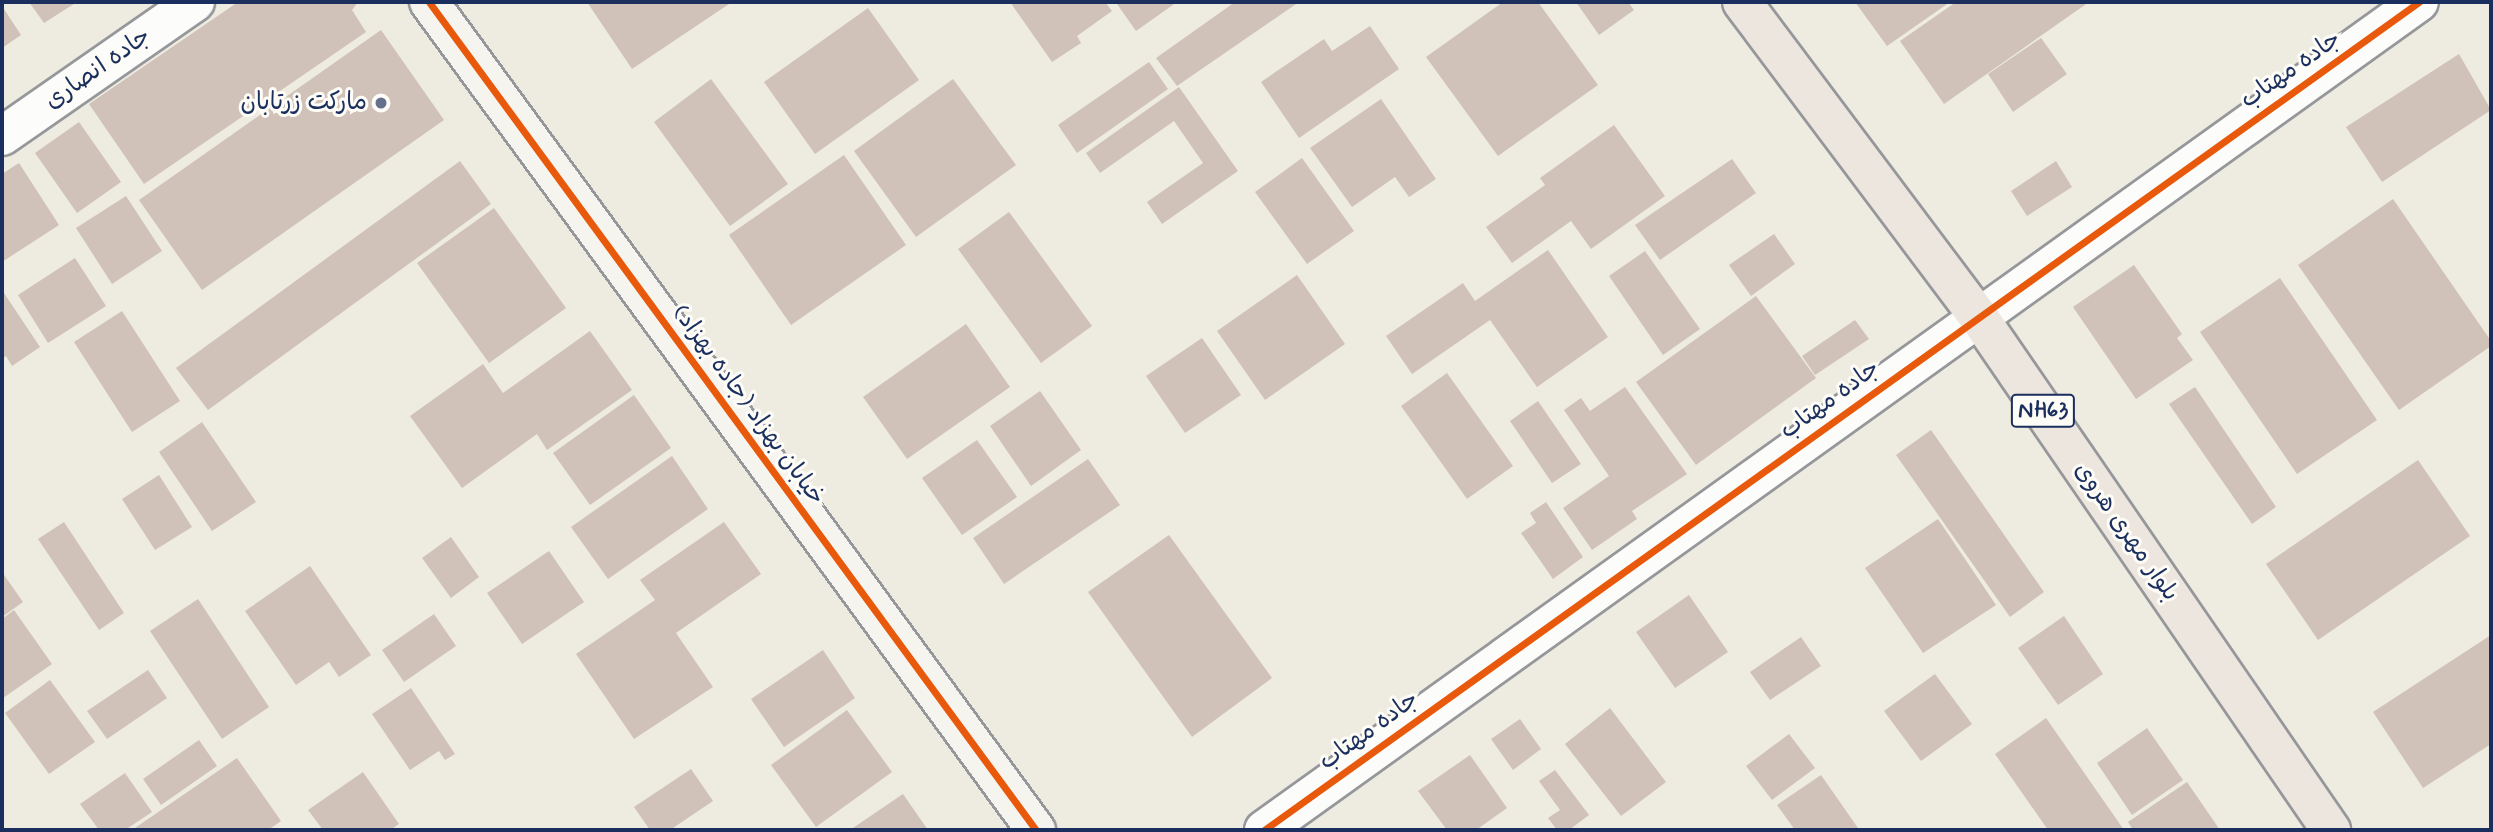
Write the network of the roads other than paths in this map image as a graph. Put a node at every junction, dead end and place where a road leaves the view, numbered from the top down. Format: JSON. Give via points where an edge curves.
{"nodes":[{"id":1,"x":195,"y":2,"type":"edge"},
{"id":2,"x":429,"y":2,"type":"edge"},
{"id":3,"x":1742,"y":2,"type":"edge"},
{"id":4,"x":2419,"y":2,"type":"edge"},
{"id":5,"x":2,"y":136,"type":"edge"},
{"id":6,"x":1978,"y":316,"type":"junction"},
{"id":7,"x":1036,"y":830,"type":"edge"},
{"id":8,"x":1264,"y":830,"type":"edge"},
{"id":9,"x":2331,"y":830,"type":"edge"}],
"edges":[{"from":1,"to":5,"type":"street","name":"جاده انصاری"},
{"from":2,"to":7,"type":"street","name":"خیابان بهزاد (جاده بهزاد)"},
{"from":3,"to":6,"type":"highway","name":"بلوار مهری هروی","number":"NH63"},
{"from":4,"to":6,"type":"street","name":"جاده مهتاب"},
{"from":6,"to":8,"type":"street","name":"جاده مهتاب"},
{"from":6,"to":9,"type":"highway","name":"بلوار مهری هروی","number":"NH63"}]}
